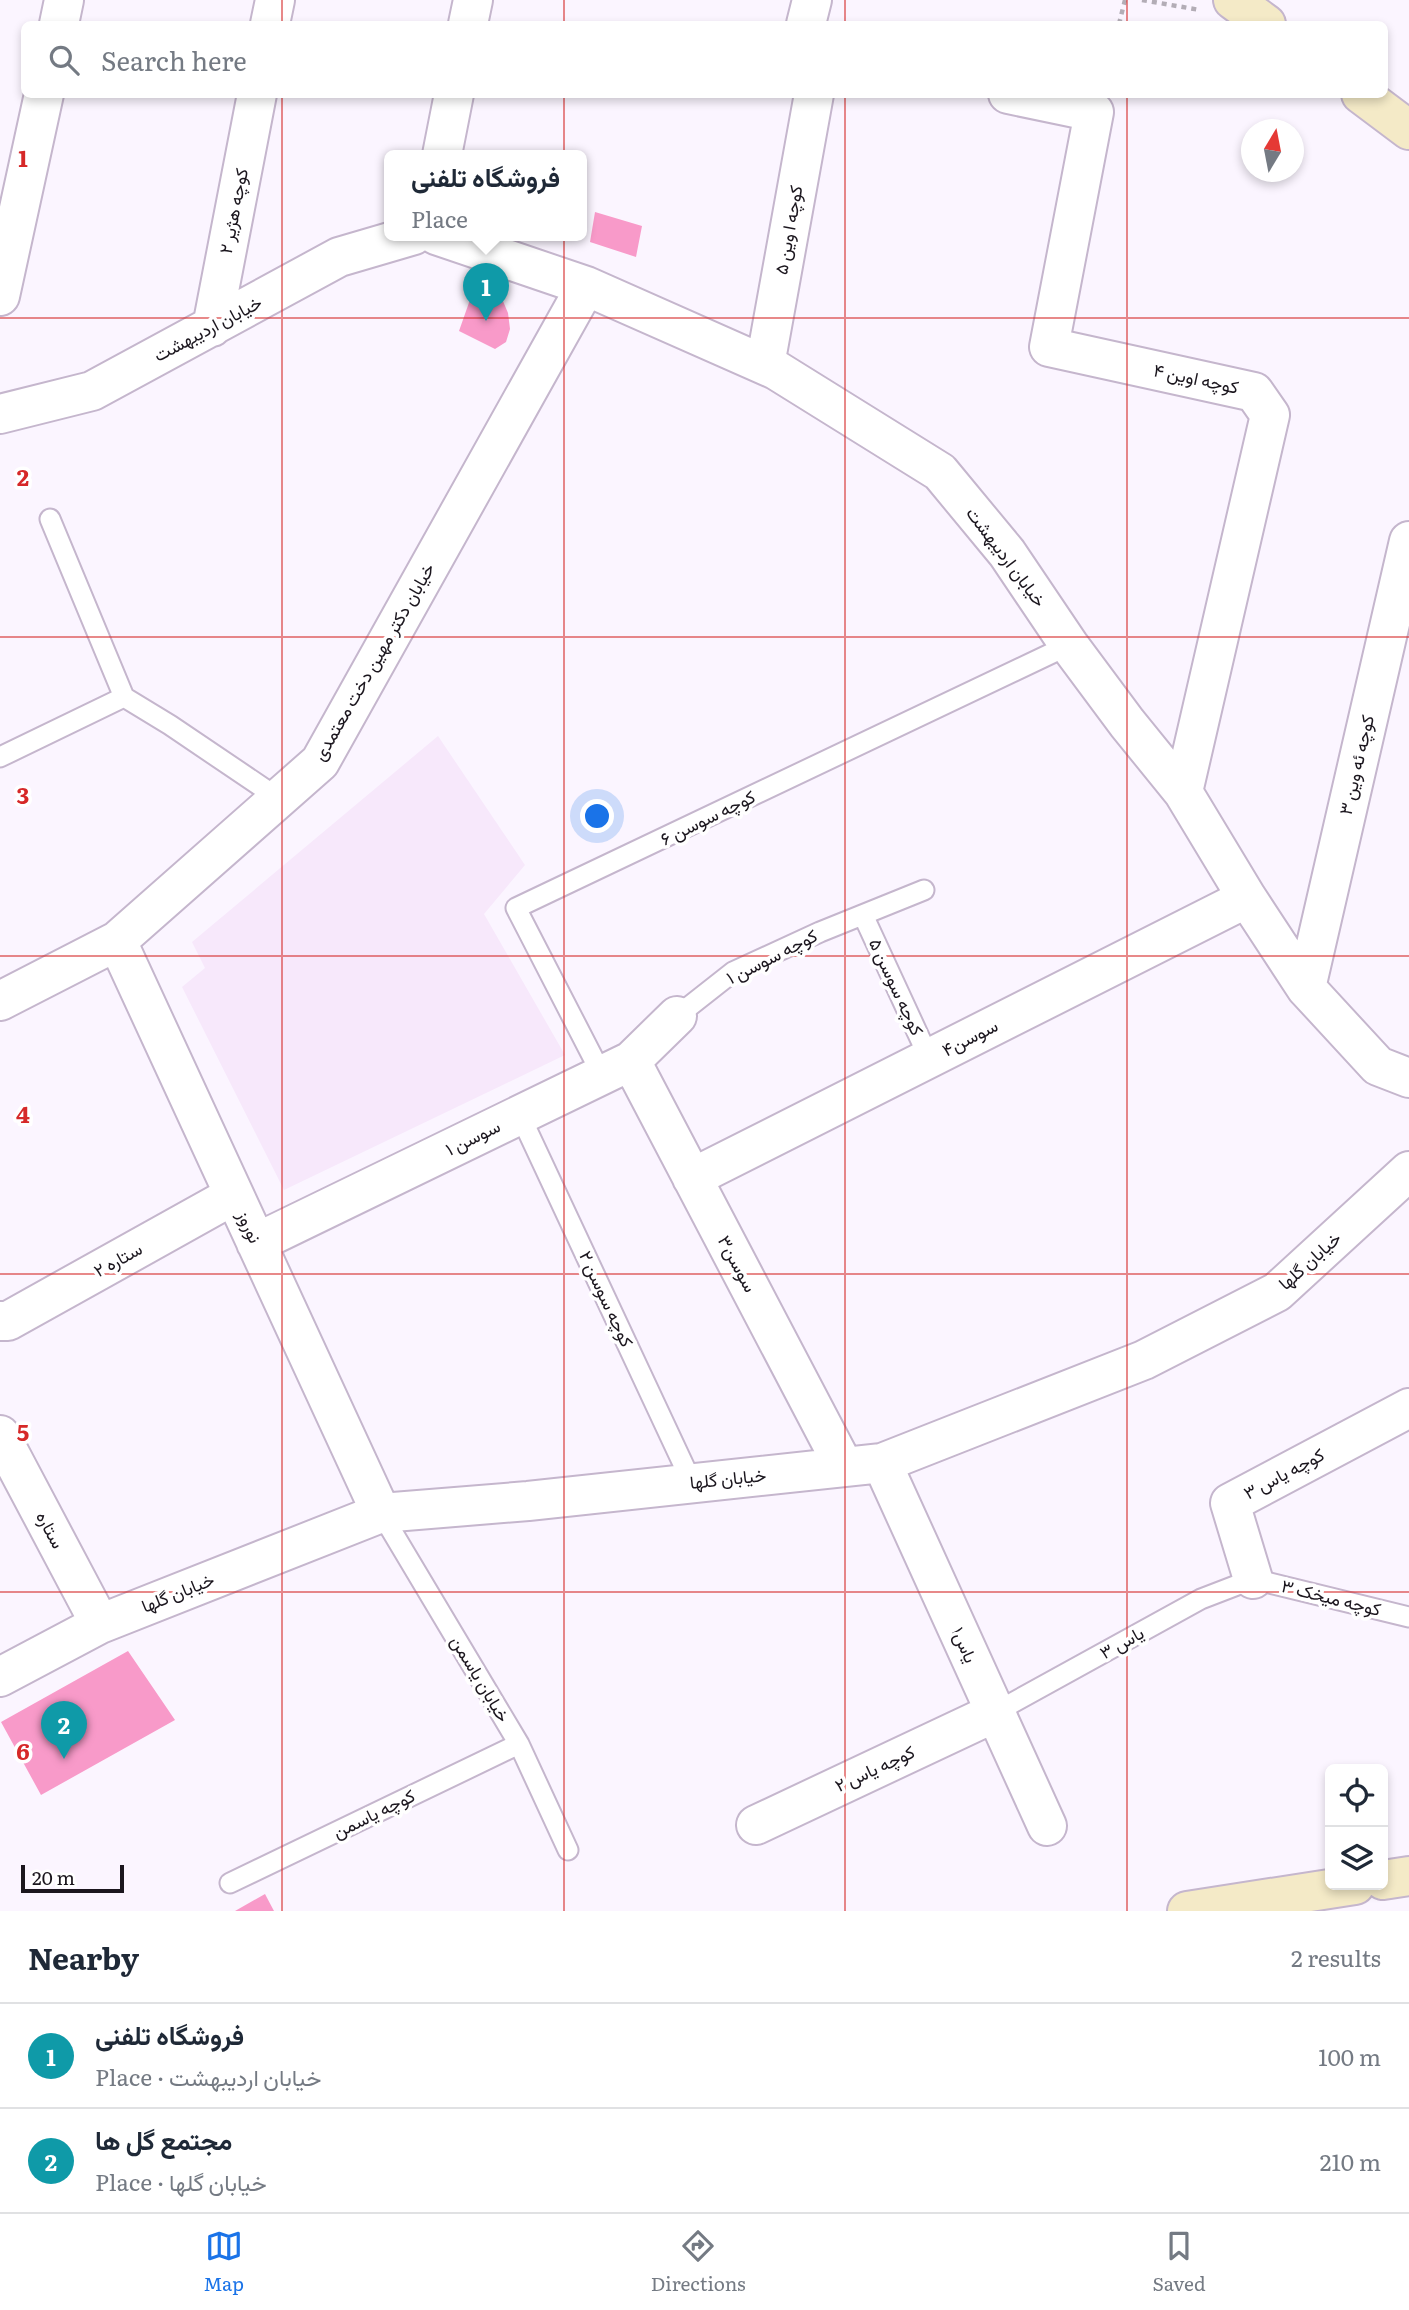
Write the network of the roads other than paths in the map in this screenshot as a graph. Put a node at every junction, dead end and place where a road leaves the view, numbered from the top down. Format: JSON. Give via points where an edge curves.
{"nodes":[{"id":1,"x":64,"y":0,"type":"edge"},
{"id":2,"x":275,"y":0,"type":"edge"},
{"id":3,"x":473,"y":0,"type":"edge"},
{"id":4,"x":812,"y":0,"type":"edge"},
{"id":5,"x":1233,"y":0,"type":"edge"},
{"id":6,"x":60,"y":21,"type":"edge"},
{"id":7,"x":271,"y":21,"type":"edge"},
{"id":8,"x":469,"y":21,"type":"edge"},
{"id":9,"x":807,"y":21,"type":"edge"},
{"id":10,"x":1262,"y":21,"type":"edge"},
{"id":11,"x":43,"y":98,"type":"edge"},
{"id":12,"x":256,"y":98,"type":"edge"},
{"id":13,"x":453,"y":98,"type":"edge"},
{"id":14,"x":813,"y":98,"type":"edge"},
{"id":15,"x":1027,"y":98,"type":"edge"},
{"id":16,"x":1366,"y":98,"type":"edge"},
{"id":17,"x":1409,"y":130,"type":"edge"},
{"id":18,"x":443,"y":150,"type":"edge"},
{"id":19,"x":394,"y":241,"type":"edge"},
{"id":20,"x":454,"y":241,"type":"edge"},
{"id":21,"x":586,"y":286,"type":"junction"},
{"id":22,"x":0,"y":296,"type":"edge"},
{"id":23,"x":212,"y":327,"type":"junction"},
{"id":24,"x":765,"y":365,"type":"junction"},
{"id":25,"x":0,"y":414,"type":"edge"},
{"id":26,"x":50,"y":519,"type":"dead end"},
{"id":27,"x":1409,"y":541,"type":"edge"},
{"id":28,"x":1069,"y":645,"type":"junction"},
{"id":29,"x":124,"y":697,"type":"junction"},
{"id":30,"x":0,"y":757,"type":"edge"},
{"id":31,"x":1183,"y":792,"type":"junction"},
{"id":32,"x":278,"y":798,"type":"junction"},
{"id":33,"x":924,"y":890,"type":"dead end"},
{"id":34,"x":1247,"y":898,"type":"junction"},
{"id":35,"x":863,"y":915,"type":"junction"},
{"id":36,"x":117,"y":941,"type":"junction"},
{"id":37,"x":1306,"y":988,"type":"junction"},
{"id":38,"x":0,"y":1001,"type":"edge"},
{"id":39,"x":677,"y":1016,"type":"joint"},
{"id":40,"x":929,"y":1058,"type":"junction"},
{"id":41,"x":616,"y":1068,"type":"junction"},
{"id":42,"x":1409,"y":1078,"type":"edge"},
{"id":43,"x":520,"y":1115,"type":"junction"},
{"id":44,"x":1409,"y":1171,"type":"edge"},
{"id":45,"x":692,"y":1178,"type":"junction"},
{"id":46,"x":234,"y":1195,"type":"junction"},
{"id":47,"x":256,"y":1243,"type":"junction"},
{"id":48,"x":0,"y":1321,"type":"edge"},
{"id":49,"x":1409,"y":1408,"type":"edge"},
{"id":50,"x":0,"y":1435,"type":"edge"},
{"id":51,"x":882,"y":1463,"type":"junction"},
{"id":52,"x":844,"y":1467,"type":"junction"},
{"id":53,"x":692,"y":1483,"type":"junction"},
{"id":54,"x":381,"y":1513,"type":"junction"},
{"id":55,"x":1253,"y":1579,"type":"junction"},
{"id":56,"x":1409,"y":1617,"type":"edge"},
{"id":57,"x":100,"y":1624,"type":"junction"},
{"id":58,"x":0,"y":1677,"type":"edge"},
{"id":59,"x":994,"y":1713,"type":"junction"},
{"id":60,"x":519,"y":1744,"type":"junction"},
{"id":61,"x":756,"y":1825,"type":"dead end"},
{"id":62,"x":1047,"y":1826,"type":"dead end"},
{"id":63,"x":568,"y":1850,"type":"dead end"},
{"id":64,"x":1409,"y":1876,"type":"edge"},
{"id":65,"x":1388,"y":1879,"type":"edge"},
{"id":66,"x":230,"y":1883,"type":"dead end"},
{"id":67,"x":1325,"y":1890,"type":"edge"},
{"id":68,"x":1187,"y":1911,"type":"edge"}],
"edges":[{"from":1,"to":6,"type":"street"},
{"from":2,"to":7,"type":"street"},
{"from":3,"to":8,"type":"street"},
{"from":4,"to":9,"type":"street"},
{"from":5,"to":10,"type":"street"},
{"from":11,"to":22,"type":"street"},
{"from":12,"to":23,"type":"street","name":"کوچه هژیر ۲"},
{"from":13,"to":18,"type":"street"},
{"from":14,"to":24,"type":"street","name":"کوچه ا وین ۵"},
{"from":15,"to":31,"type":"street","name":"کوچه اوین ۴","via":[[1094,112],[1049,347],[1254,392],[1270,415]]},
{"from":16,"to":17,"type":"street"},
{"from":19,"to":23,"type":"street","name":"خیابان اردیبهشت","via":[[339,257]]},
{"from":20,"to":21,"type":"street","name":"خیابان اردیبهشت"},
{"from":21,"to":24,"type":"street","name":"خیابان اردیبهشت"},
{"from":21,"to":32,"type":"street","name":"خیابان دکتر مهین دخت معتمدی","via":[[320,762]]},
{"from":23,"to":25,"type":"street","name":"خیابان اردیبهشت","via":[[92,391]]},
{"from":24,"to":28,"type":"street","name":"خیابان اردیبهشت","via":[[940,472],[1007,553]]},
{"from":26,"to":29,"type":"lane"},
{"from":27,"to":37,"type":"street","name":"کوچه ئه وین ۳"},
{"from":28,"to":31,"type":"street","name":"خیابان اردیبهشت"},
{"from":28,"to":41,"type":"lane","name":"کوچه سوسن ۶","via":[[516,908]]},
{"from":29,"to":30,"type":"lane"},
{"from":29,"to":32,"type":"lane"},
{"from":31,"to":34,"type":"street","name":"خیابان اردیبهشت"},
{"from":32,"to":36,"type":"street","name":"خیابان دکتر مهین دخت معتمدی"},
{"from":33,"to":35,"type":"lane","name":"کوچه سوسن ۱"},
{"from":34,"to":37,"type":"street","name":"خیابان اردیبهشت"},
{"from":34,"to":40,"type":"street","name":"سوسن۴"},
{"from":35,"to":39,"type":"lane","name":"کوچه سوسن ۱","via":[[733,972]]},
{"from":35,"to":40,"type":"lane","name":"کوچه سوسن ۵"},
{"from":36,"to":38,"type":"street","name":"خیابان دکتر مهین دخت معتمدی"},
{"from":36,"to":46,"type":"street","name":"نوروز"},
{"from":37,"to":42,"type":"street","name":"خیابان اردیبهشت","via":[[1378,1066]]},
{"from":39,"to":41,"type":"street","name":"سوسن ۱"},
{"from":40,"to":45,"type":"street","name":"سوسن۴"},
{"from":41,"to":43,"type":"street","name":"سوسن ۱"},
{"from":41,"to":45,"type":"street","name":"سوسن۳"},
{"from":43,"to":47,"type":"street","name":"سوسن ۱"},
{"from":43,"to":53,"type":"lane","name":"کوچه سوسن ۲"},
{"from":44,"to":51,"type":"street","name":"خیابان گلها","via":[[1277,1292],[1144,1360]]},
{"from":45,"to":52,"type":"street","name":"سوسن۳"},
{"from":46,"to":47,"type":"street","name":"نوروز"},
{"from":46,"to":48,"type":"street","name":"ستاره ۲","via":[[8,1321]]},
{"from":47,"to":54,"type":"street","name":"نوروز"},
{"from":49,"to":55,"type":"street","name":"کوچه یاس ۳","via":[[1230,1503]]},
{"from":50,"to":57,"type":"street","name":"ستاره"},
{"from":51,"to":52,"type":"street","name":"خیابان گلها"},
{"from":51,"to":59,"type":"street","name":"یاس۱"},
{"from":52,"to":53,"type":"street","name":"خیابان گلها"},
{"from":53,"to":54,"type":"street","name":"خیابان گلها"},
{"from":54,"to":57,"type":"street","name":"خیابان گلها"},
{"from":54,"to":60,"type":"lane","name":"خیابان یاسمن"},
{"from":55,"to":56,"type":"lane","name":"کوچه میخک ۳"},
{"from":55,"to":59,"type":"lane","name":"یاس ۳","via":[[1201,1600]]},
{"from":57,"to":58,"type":"street","name":"خیابان گلها"},
{"from":59,"to":61,"type":"street","name":"کوچه یاس ۲"},
{"from":59,"to":62,"type":"street","name":"یاس۱"},
{"from":60,"to":63,"type":"lane","name":"خیابان یاسمن"},
{"from":60,"to":66,"type":"lane","name":"کوچه یاسمن"},
{"from":64,"to":65,"type":"street"},
{"from":67,"to":68,"type":"street"}]}
